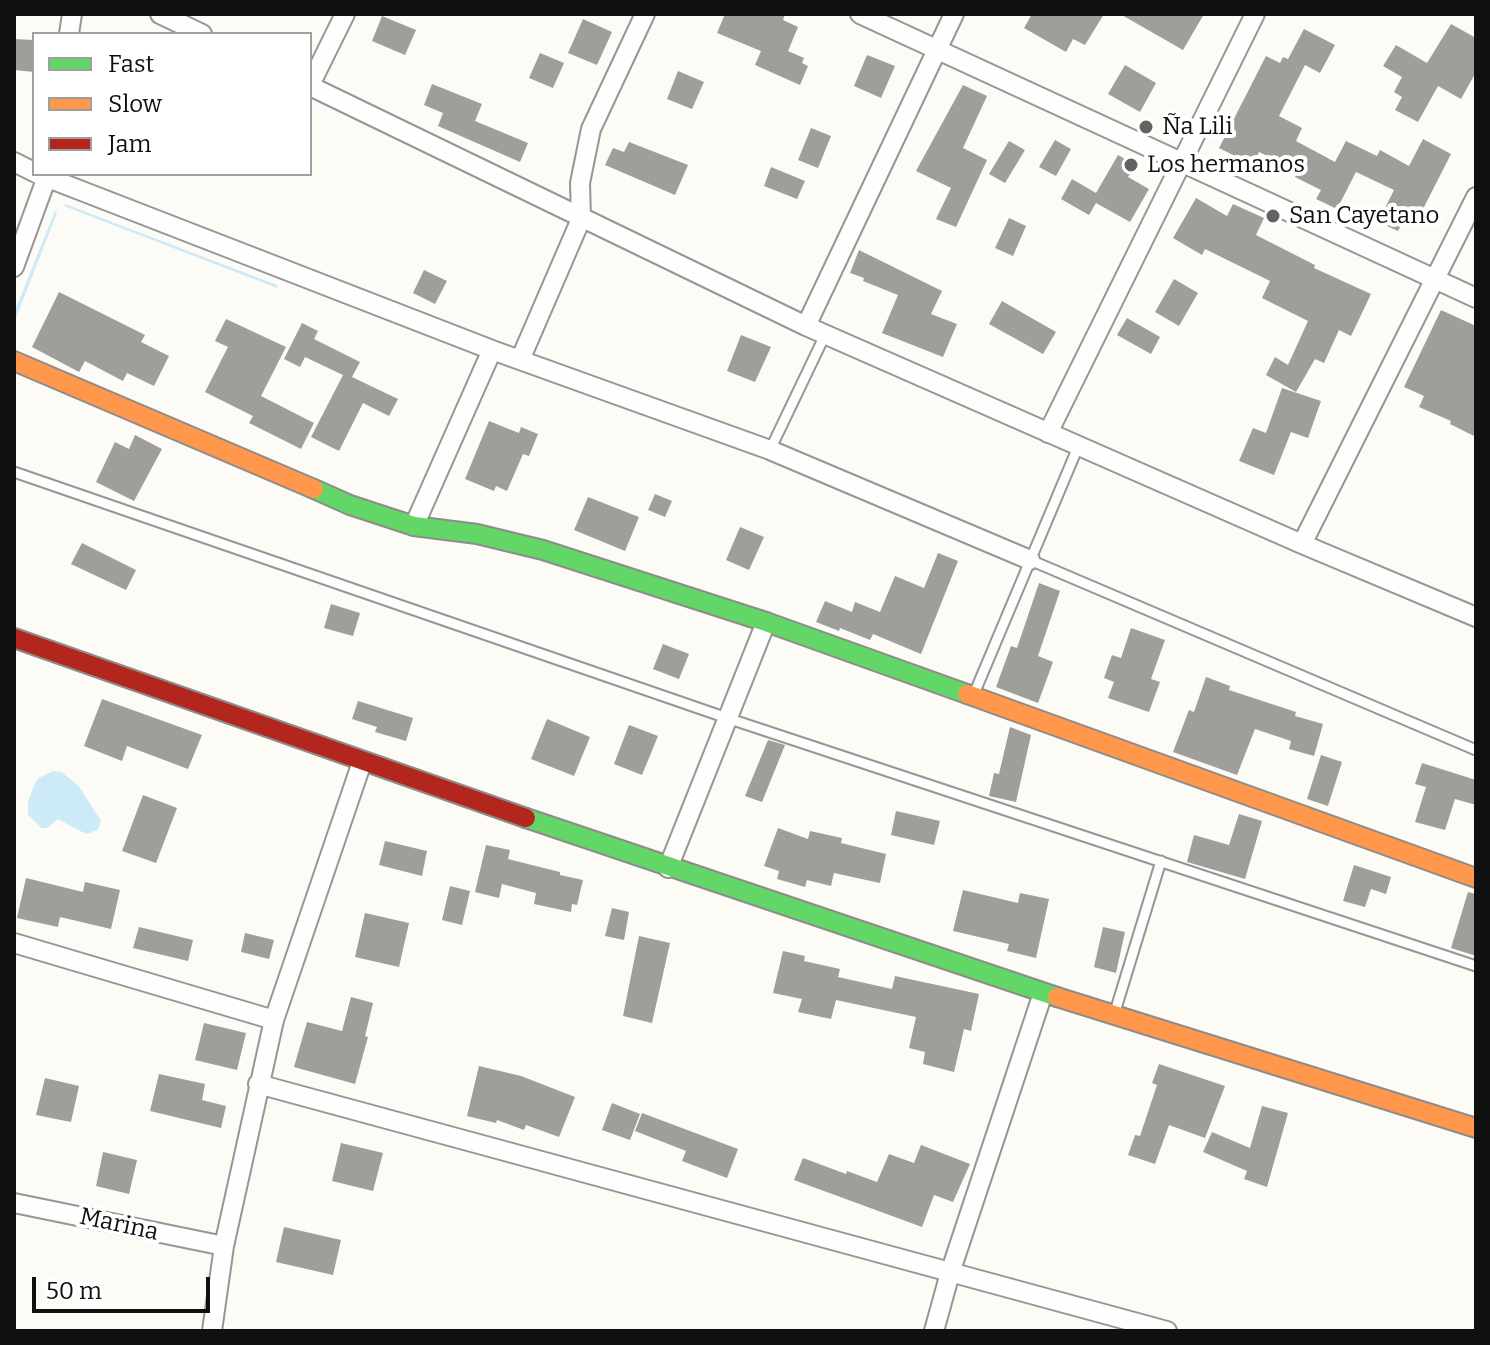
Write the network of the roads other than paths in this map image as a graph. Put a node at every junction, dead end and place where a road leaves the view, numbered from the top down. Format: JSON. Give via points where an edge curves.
{"nodes":[{"id":1,"x":160,"y":14,"type":"edge"},
{"id":2,"x":345,"y":14,"type":"edge"},
{"id":3,"x":645,"y":14,"type":"edge"},
{"id":4,"x":860,"y":14,"type":"edge"},
{"id":5,"x":954,"y":14,"type":"edge"},
{"id":6,"x":1255,"y":14,"type":"edge"},
{"id":7,"x":198,"y":32,"type":"edge"},
{"id":8,"x":937,"y":49,"type":"junction"},
{"id":9,"x":312,"y":82,"type":"edge"},
{"id":10,"x":312,"y":87,"type":"edge"},
{"id":11,"x":1182,"y":162,"type":"junction"},
{"id":12,"x":42,"y":176,"type":"edge"},
{"id":13,"x":45,"y":176,"type":"edge"},
{"id":14,"x":1476,"y":197,"type":"edge"},
{"id":15,"x":581,"y":219,"type":"junction"},
{"id":16,"x":14,"y":267,"type":"edge"},
{"id":17,"x":1435,"y":279,"type":"junction"},
{"id":18,"x":1476,"y":298,"type":"edge"},
{"id":19,"x":806,"y":326,"type":"junction"},
{"id":20,"x":825,"y":335,"type":"junction"},
{"id":21,"x":492,"y":350,"type":"junction"},
{"id":22,"x":520,"y":360,"type":"junction"},
{"id":23,"x":14,"y":361,"type":"edge"},
{"id":24,"x":1048,"y":433,"type":"junction"},
{"id":25,"x":1078,"y":447,"type":"junction"},
{"id":26,"x":770,"y":450,"type":"junction"},
{"id":27,"x":14,"y":472,"type":"edge"},
{"id":28,"x":414,"y":526,"type":"junction"},
{"id":29,"x":1302,"y":544,"type":"junction"},
{"id":30,"x":1030,"y":560,"type":"junction"},
{"id":31,"x":1476,"y":617,"type":"edge"},
{"id":32,"x":766,"y":622,"type":"junction"},
{"id":33,"x":14,"y":638,"type":"edge"},
{"id":34,"x":972,"y":697,"type":"junction"},
{"id":35,"x":727,"y":718,"type":"junction"},
{"id":36,"x":1476,"y":750,"type":"edge"},
{"id":37,"x":362,"y":762,"type":"junction"},
{"id":38,"x":1161,"y":861,"type":"junction"},
{"id":39,"x":668,"y":868,"type":"junction"},
{"id":40,"x":1476,"y":878,"type":"edge"},
{"id":41,"x":14,"y":943,"type":"edge"},
{"id":42,"x":1476,"y":966,"type":"edge"},
{"id":43,"x":1043,"y":993,"type":"junction"},
{"id":44,"x":1114,"y":1016,"type":"junction"},
{"id":45,"x":274,"y":1020,"type":"junction"},
{"id":46,"x":258,"y":1084,"type":"junction"},
{"id":47,"x":1476,"y":1128,"type":"edge"},
{"id":48,"x":14,"y":1203,"type":"edge"},
{"id":49,"x":224,"y":1246,"type":"junction"},
{"id":50,"x":950,"y":1273,"type":"junction"},
{"id":51,"x":212,"y":1331,"type":"edge"},
{"id":52,"x":934,"y":1331,"type":"edge"},
{"id":53,"x":1167,"y":1331,"type":"edge"}],
"edges":[{"from":1,"to":7,"type":"street"},
{"from":2,"to":9,"type":"street"},
{"from":3,"to":15,"type":"street","via":[[591,129],[580,183]]},
{"from":4,"to":8,"type":"street"},
{"from":5,"to":8,"type":"street"},
{"from":6,"to":11,"type":"street"},
{"from":8,"to":11,"type":"street"},
{"from":8,"to":19,"type":"street"},
{"from":10,"to":15,"type":"street"},
{"from":11,"to":17,"type":"street"},
{"from":11,"to":24,"type":"street"},
{"from":12,"to":16,"type":"street"},
{"from":13,"to":21,"type":"street"},
{"from":14,"to":17,"type":"street"},
{"from":15,"to":19,"type":"street"},
{"from":15,"to":22,"type":"street"},
{"from":17,"to":18,"type":"street"},
{"from":17,"to":29,"type":"street"},
{"from":19,"to":20,"type":"street"},
{"from":20,"to":24,"type":"street"},
{"from":20,"to":26,"type":"lane"},
{"from":21,"to":22,"type":"street"},
{"from":21,"to":28,"type":"street"},
{"from":22,"to":26,"type":"street"},
{"from":23,"to":28,"type":"street","via":[[350,505]]},
{"from":24,"to":25,"type":"street"},
{"from":25,"to":29,"type":"street"},
{"from":25,"to":30,"type":"lane"},
{"from":26,"to":30,"type":"street"},
{"from":27,"to":35,"type":"lane"},
{"from":28,"to":32,"type":"street","via":[[543,550]]},
{"from":29,"to":31,"type":"street"},
{"from":30,"to":34,"type":"lane"},
{"from":30,"to":36,"type":"lane"},
{"from":32,"to":34,"type":"street"},
{"from":32,"to":35,"type":"street"},
{"from":33,"to":37,"type":"street"},
{"from":34,"to":40,"type":"street"},
{"from":35,"to":38,"type":"lane"},
{"from":35,"to":39,"type":"street"},
{"from":37,"to":39,"type":"street"},
{"from":37,"to":45,"type":"street"},
{"from":38,"to":42,"type":"lane"},
{"from":38,"to":44,"type":"lane"},
{"from":39,"to":43,"type":"street"},
{"from":41,"to":45,"type":"street"},
{"from":43,"to":44,"type":"street"},
{"from":43,"to":50,"type":"street"},
{"from":44,"to":47,"type":"street"},
{"from":45,"to":46,"type":"street"},
{"from":46,"to":49,"type":"street"},
{"from":46,"to":50,"type":"street"},
{"from":48,"to":49,"type":"street","name":"Marina"},
{"from":49,"to":51,"type":"street"},
{"from":50,"to":52,"type":"street"},
{"from":50,"to":53,"type":"street"}]}
